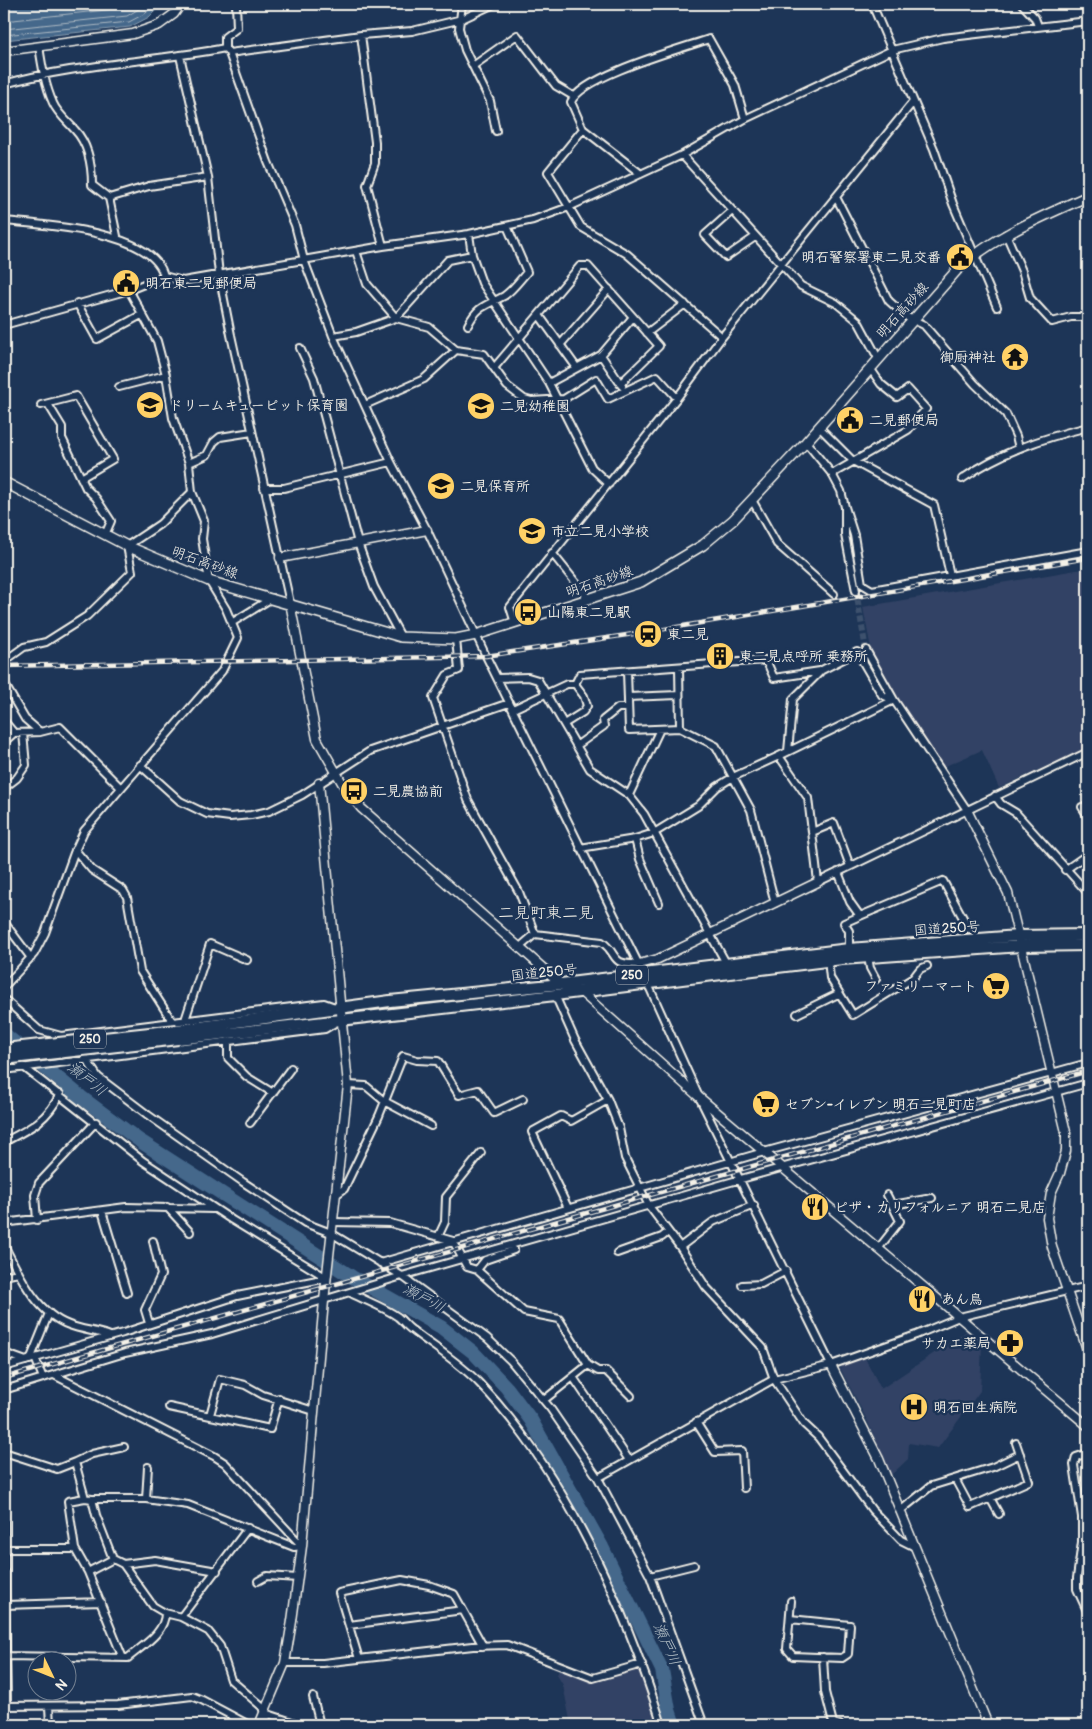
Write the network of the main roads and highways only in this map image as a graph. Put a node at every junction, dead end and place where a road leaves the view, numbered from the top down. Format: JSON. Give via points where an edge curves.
{"nodes":[{"id":1,"x":1088,"y":196,"type":"edge"},
{"id":2,"x":4,"y":482,"type":"edge"},
{"id":3,"x":1088,"y":934,"type":"edge"},
{"id":4,"x":1020,"y":941,"type":"junction"},
{"id":5,"x":1088,"y":945,"type":"edge"},
{"id":6,"x":643,"y":973,"type":"junction"},
{"id":7,"x":341,"y":1014,"type":"junction"},
{"id":8,"x":175,"y":1030,"type":"junction"},
{"id":9,"x":4,"y":1051,"type":"edge"},
{"id":10,"x":4,"y":1059,"type":"edge"}],
"edges":[{"from":1,"to":2,"type":"main road","name":"明石高砂線","via":[[1006,234],[958,269],[806,442],[734,520],[703,546],[641,582],[476,635],[456,640],[402,637],[209,581],[127,546]]},
{"from":3,"to":4,"type":"highway","name":"国道250号","number":"250"},
{"from":4,"to":5,"type":"highway","name":"国道250号","number":"250"},
{"from":4,"to":6,"type":"highway","name":"国道250号","number":"250","via":[[868,957]]},
{"from":4,"to":6,"type":"highway","name":"国道250号","number":"250","via":[[849,949]]},
{"from":6,"to":7,"type":"highway","name":"国道250号","number":"250","via":[[390,1002]]},
{"from":6,"to":7,"type":"highway","name":"国道250号","number":"250","via":[[581,992]]},
{"from":7,"to":8,"type":"highway","name":"国道250号","number":"250"},
{"from":8,"to":9,"type":"highway","name":"国道250号","number":"250","bridge":true},
{"from":8,"to":10,"type":"highway","name":"国道250号","number":"250","bridge":true}]}
